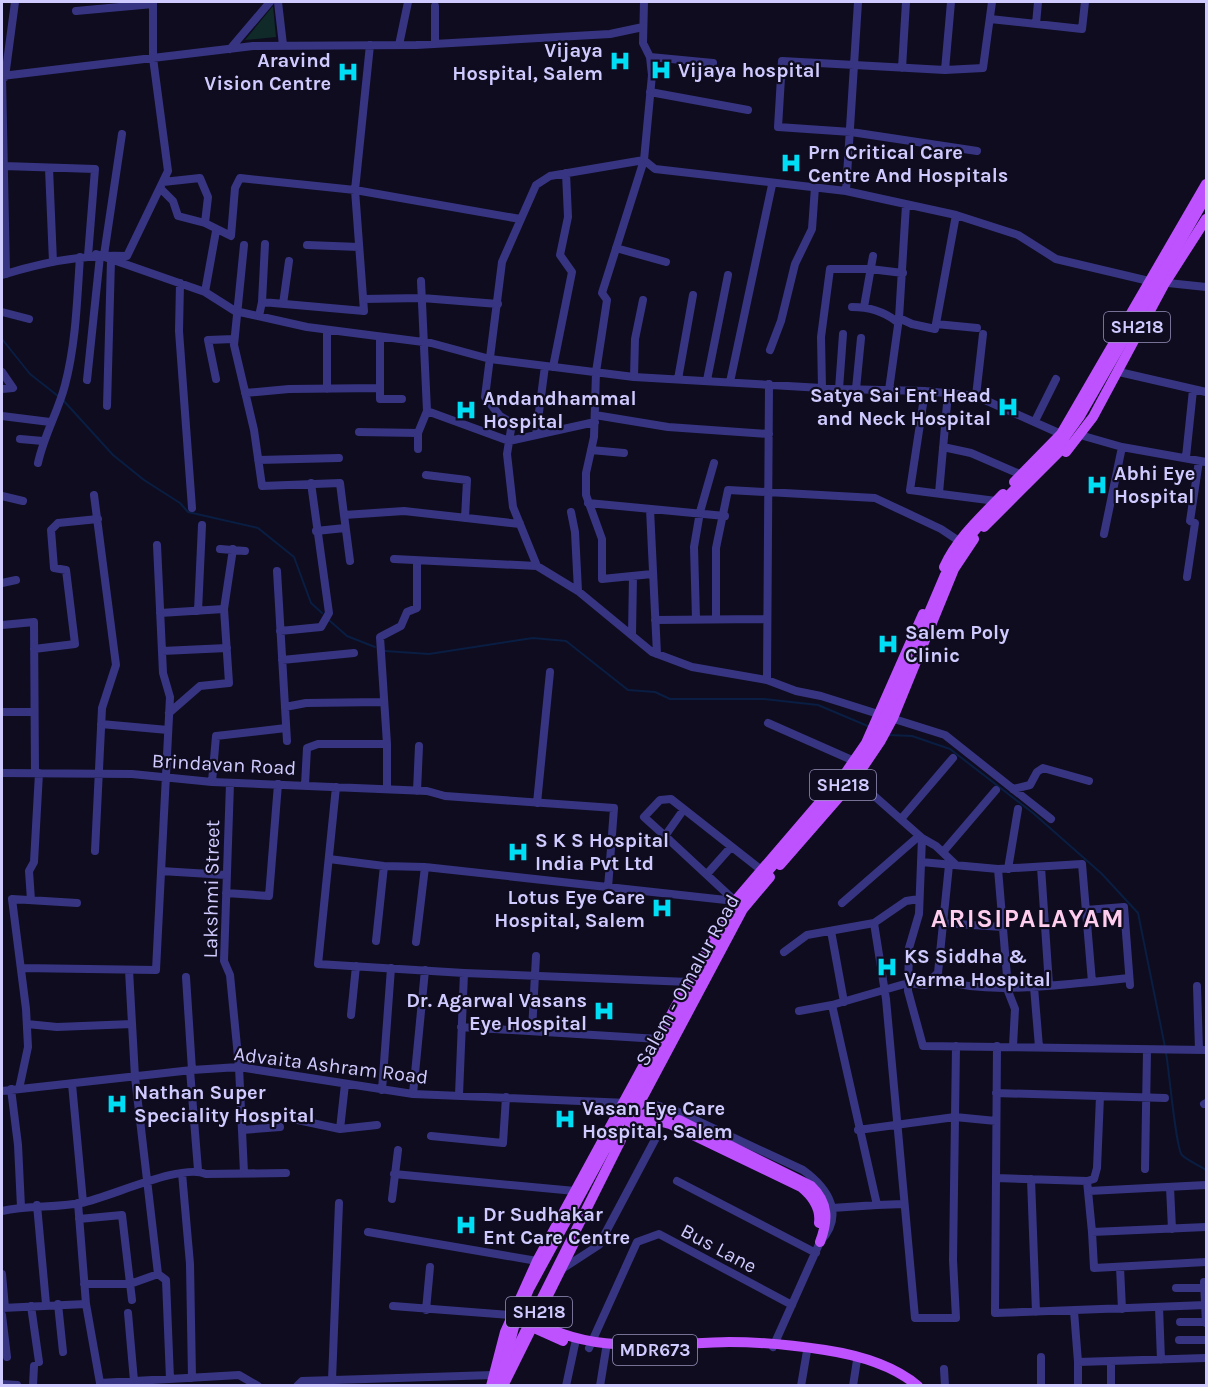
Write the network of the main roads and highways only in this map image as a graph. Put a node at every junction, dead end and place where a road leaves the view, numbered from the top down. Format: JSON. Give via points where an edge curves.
{"nodes":[{"id":1,"x":1206,"y":184,"type":"edge"},
{"id":2,"x":1206,"y":197,"type":"edge"},
{"id":3,"x":1206,"y":208,"type":"edge"},
{"id":4,"x":1206,"y":219,"type":"edge"},
{"id":5,"x":954,"y":570,"type":"junction"},
{"id":6,"x":739,"y":905,"type":"junction"},
{"id":7,"x":644,"y":1102,"type":"junction"},
{"id":8,"x":611,"y":1137,"type":"junction"},
{"id":9,"x":822,"y":1224,"type":"junction"},
{"id":10,"x":818,"y":1247,"type":"road end"},
{"id":11,"x":513,"y":1311,"type":"junction"},
{"id":12,"x":528,"y":1321,"type":"junction"},
{"id":13,"x":590,"y":1345,"type":"junction"},
{"id":14,"x":773,"y":1345,"type":"junction"},
{"id":15,"x":492,"y":1380,"type":"edge"},
{"id":16,"x":503,"y":1386,"type":"edge"},
{"id":17,"x":912,"y":1386,"type":"edge"},
{"id":18,"x":918,"y":1386,"type":"edge"}],
"edges":[{"from":1,"to":6,"type":"main road","via":[[1060,434],[959,541],[854,761],[760,869]]},
{"from":2,"to":8,"type":"main road","number":"SH218","bridge":true,"via":[[1080,416],[1060,444],[960,549],[945,575],[877,735],[862,760],[735,914]]},
{"from":3,"to":5,"type":"main road","number":"SH218","via":[[1086,419],[1050,463],[985,526]]},
{"from":4,"to":5,"type":"main road","via":[[1080,435]]},
{"from":5,"to":6,"type":"main road","name":"Salem - Omalur Road","number":"SH218","via":[[884,734],[855,779]]},
{"from":6,"to":7,"type":"main road","name":"Salem - Omalur Road","number":"SH218"},
{"from":6,"to":11,"type":"main road","via":[[689,982],[621,1104]]},
{"from":7,"to":12,"type":"main road"},
{"from":7,"to":16,"type":"main road","number":"SH218","bridge":true},
{"from":8,"to":9,"type":"main road","bridge":true,"via":[[624,1123],[644,1114],[660,1113],[674,1118],[806,1182],[822,1200]]},
{"from":8,"to":16,"type":"main road","number":"SH218","bridge":true,"via":[[522,1304],[506,1352]]},
{"from":9,"to":10,"type":"main road"},
{"from":9,"to":16,"type":"main road","bridge":true,"via":[[814,1201],[795,1183],[670,1124],[656,1120],[634,1124],[617,1141],[530,1302]]},
{"from":11,"to":12,"type":"main road","number":"MDR673"},
{"from":11,"to":15,"type":"main road"},
{"from":12,"to":13,"type":"main road"},
{"from":12,"to":13,"type":"main road","number":"MDR673","via":[[547,1336]]},
{"from":12,"to":16,"type":"main road"},
{"from":13,"to":14,"type":"main road","number":"MDR673","via":[[652,1351]]},
{"from":14,"to":17,"type":"main road","number":"MDR673","via":[[856,1360]]},
{"from":14,"to":18,"type":"main road","via":[[850,1354],[902,1372]]}]}
